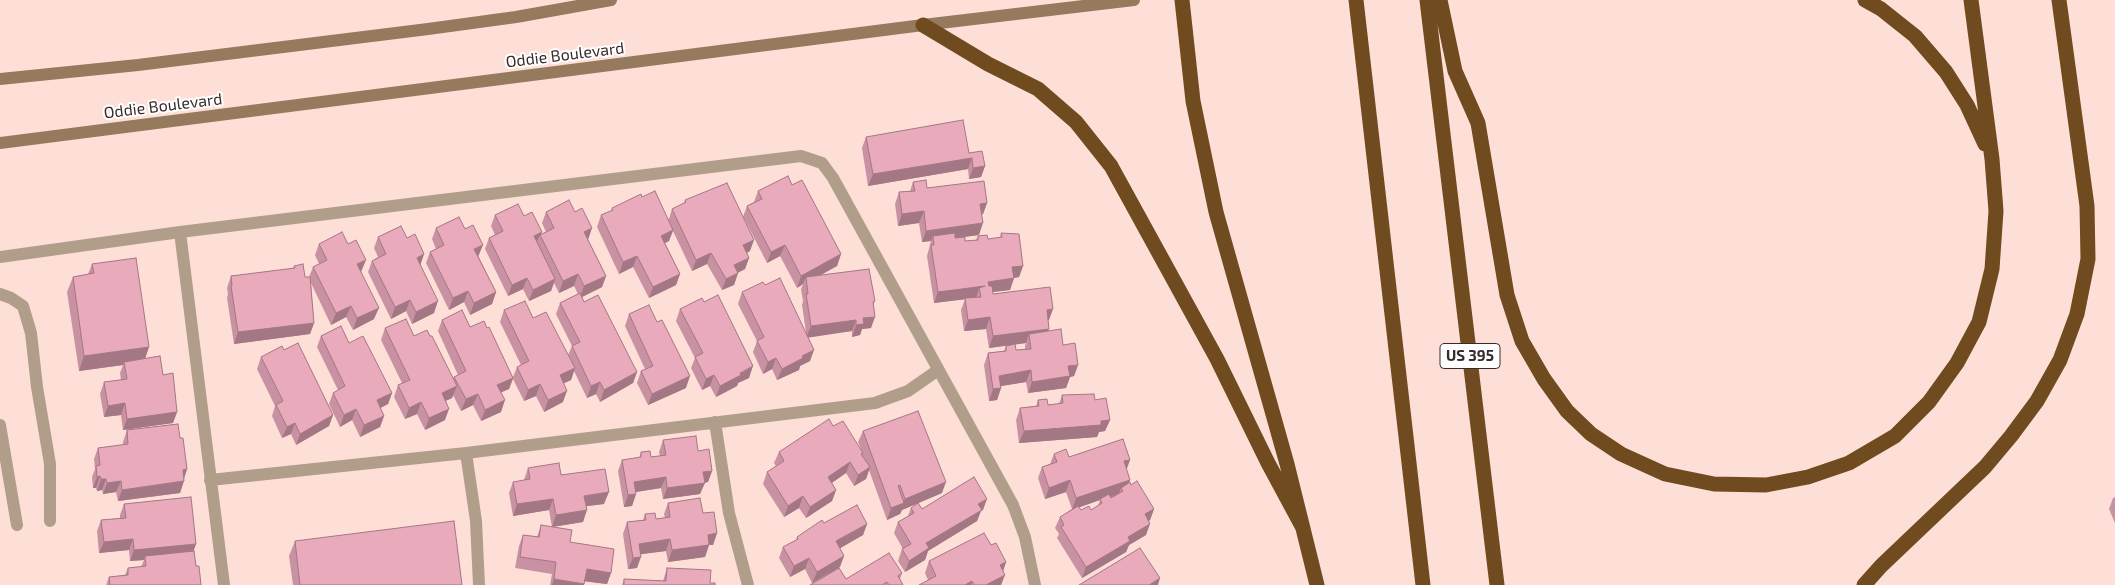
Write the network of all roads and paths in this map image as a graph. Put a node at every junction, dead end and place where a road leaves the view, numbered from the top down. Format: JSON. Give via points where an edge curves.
{"nodes":[{"id":1,"x":611,"y":0,"type":"edge"},
{"id":2,"x":1134,"y":0,"type":"edge"},
{"id":3,"x":1182,"y":0,"type":"edge"},
{"id":4,"x":1356,"y":0,"type":"edge"},
{"id":5,"x":1427,"y":0,"type":"edge"},
{"id":6,"x":1440,"y":0,"type":"edge"},
{"id":7,"x":1865,"y":0,"type":"edge"},
{"id":8,"x":1971,"y":0,"type":"edge"},
{"id":9,"x":2059,"y":0,"type":"edge"},
{"id":10,"x":923,"y":25,"type":"junction"},
{"id":11,"x":0,"y":79,"type":"edge"},
{"id":12,"x":0,"y":143,"type":"edge"},
{"id":13,"x":1992,"y":158,"type":"junction"},
{"id":14,"x":180,"y":232,"type":"junction"},
{"id":15,"x":0,"y":257,"type":"edge"},
{"id":16,"x":0,"y":294,"type":"edge"},
{"id":17,"x":938,"y":370,"type":"junction"},
{"id":18,"x":715,"y":422,"type":"junction"},
{"id":19,"x":0,"y":426,"type":"edge"},
{"id":20,"x":466,"y":453,"type":"junction"},
{"id":21,"x":210,"y":480,"type":"junction"},
{"id":22,"x":50,"y":520,"type":"dead end"},
{"id":23,"x":17,"y":525,"type":"dead end"},
{"id":24,"x":1303,"y":528,"type":"junction"},
{"id":25,"x":224,"y":585,"type":"edge"},
{"id":26,"x":479,"y":585,"type":"edge"},
{"id":27,"x":748,"y":585,"type":"edge"},
{"id":28,"x":1035,"y":585,"type":"edge"},
{"id":29,"x":1317,"y":585,"type":"edge"},
{"id":30,"x":1423,"y":585,"type":"edge"},
{"id":31,"x":1496,"y":585,"type":"edge"},
{"id":32,"x":1864,"y":585,"type":"edge"}],
"edges":[{"from":1,"to":11,"type":"main road","via":[[428,29]]},
{"from":2,"to":10,"type":"main road","name":"Oddie Boulevard"},
{"from":3,"to":24,"type":"highway","via":[[1193,101],[1216,212]]},
{"from":4,"to":30,"type":"highway"},
{"from":5,"to":31,"type":"highway","number":"US 395"},
{"from":6,"to":13,"type":"highway","via":[[1455,72],[1478,123],[1508,295],[1522,341],[1567,411],[1621,454],[1665,474],[1714,484],[1766,485],[1808,477],[1849,463],[1895,436],[1929,402],[1957,364],[1979,322],[1992,269],[1996,211]]},
{"from":7,"to":13,"type":"highway","via":[[1915,36],[1946,72],[1967,104]]},
{"from":8,"to":13,"type":"highway"},
{"from":9,"to":32,"type":"highway","via":[[2087,206],[2088,258],[2076,314],[2060,360],[2037,401],[2011,436],[1985,467]]},
{"from":10,"to":12,"type":"main road","name":"Oddie Boulevard"},
{"from":10,"to":24,"type":"highway","via":[[988,64],[1038,88],[1076,122],[1111,166],[1217,359]]},
{"from":14,"to":15,"type":"lane"},
{"from":14,"to":17,"type":"lane","via":[[801,156],[822,163],[833,178]]},
{"from":14,"to":21,"type":"lane"},
{"from":16,"to":22,"type":"lane","via":[[22,306],[31,333],[50,464]]},
{"from":17,"to":18,"type":"lane","via":[[908,391],[876,403]]},
{"from":17,"to":28,"type":"lane","via":[[1013,505],[1025,537]]},
{"from":18,"to":20,"type":"lane"},
{"from":18,"to":27,"type":"lane","via":[[729,513]]},
{"from":19,"to":23,"type":"lane"},
{"from":20,"to":21,"type":"lane"},
{"from":20,"to":26,"type":"lane","via":[[476,521]]},
{"from":21,"to":25,"type":"lane"},
{"from":24,"to":29,"type":"highway"}]}
